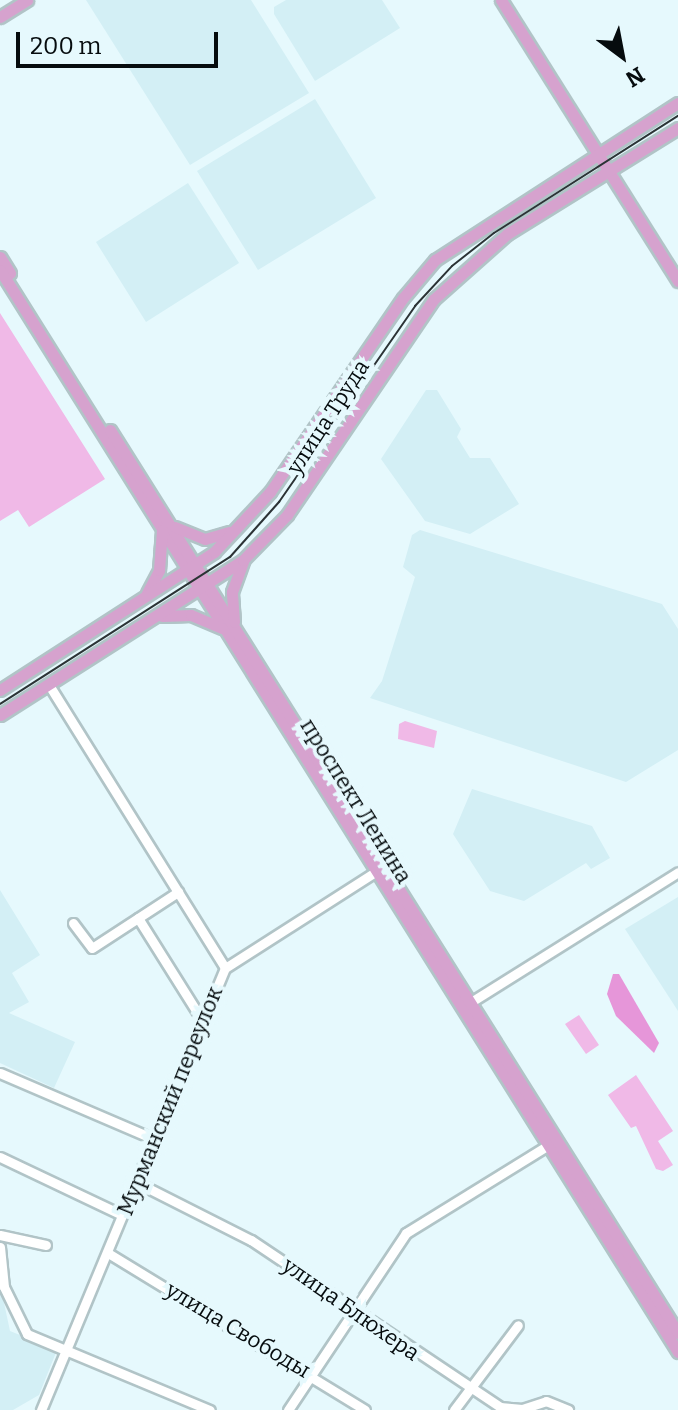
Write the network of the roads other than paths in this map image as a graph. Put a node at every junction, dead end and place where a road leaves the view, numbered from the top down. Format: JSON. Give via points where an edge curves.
{"nodes":[{"id":1,"x":27,"y":0,"type":"edge"},
{"id":2,"x":501,"y":0,"type":"edge"},
{"id":3,"x":0,"y":17,"type":"edge"},
{"id":4,"x":678,"y":103,"type":"edge"},
{"id":5,"x":678,"y":128,"type":"edge"},
{"id":6,"x":597,"y":154,"type":"junction"},
{"id":7,"x":609,"y":171,"type":"junction"},
{"id":8,"x":0,"y":257,"type":"edge"},
{"id":9,"x":0,"y":270,"type":"edge"},
{"id":10,"x":678,"y":281,"type":"edge"},
{"id":11,"x":164,"y":523,"type":"junction"},
{"id":12,"x":237,"y":528,"type":"junction"},
{"id":13,"x":243,"y":560,"type":"junction"},
{"id":14,"x":191,"y":567,"type":"junction"},
{"id":15,"x":204,"y":588,"type":"junction"},
{"id":16,"x":140,"y":601,"type":"junction"},
{"id":17,"x":157,"y":616,"type":"junction"},
{"id":18,"x":233,"y":634,"type":"junction"},
{"id":19,"x":49,"y":685,"type":"junction"},
{"id":20,"x":0,"y":690,"type":"edge"},
{"id":21,"x":0,"y":715,"type":"edge"},
{"id":22,"x":381,"y":868,"type":"junction"},
{"id":23,"x":678,"y":872,"type":"edge"},
{"id":24,"x":178,"y":892,"type":"junction"},
{"id":25,"x":138,"y":918,"type":"junction"},
{"id":26,"x":73,"y":923,"type":"dead end"},
{"id":27,"x":225,"y":968,"type":"junction"},
{"id":28,"x":466,"y":1005,"type":"junction"},
{"id":29,"x":202,"y":1020,"type":"junction"},
{"id":30,"x":0,"y":1073,"type":"edge"},
{"id":31,"x":152,"y":1138,"type":"junction"},
{"id":32,"x":547,"y":1146,"type":"junction"},
{"id":33,"x":0,"y":1157,"type":"edge"},
{"id":34,"x":136,"y":1182,"type":"junction"},
{"id":35,"x":122,"y":1215,"type":"junction"},
{"id":36,"x":0,"y":1235,"type":"edge"},
{"id":37,"x":46,"y":1245,"type":"dead end"},
{"id":38,"x":0,"y":1247,"type":"edge"},
{"id":39,"x":108,"y":1253,"type":"junction"},
{"id":40,"x":353,"y":1310,"type":"junction"},
{"id":41,"x":518,"y":1325,"type":"dead end"},
{"id":42,"x":678,"y":1333,"type":"edge"},
{"id":43,"x":66,"y":1349,"type":"junction"},
{"id":44,"x":678,"y":1352,"type":"edge"},
{"id":45,"x":313,"y":1375,"type":"junction"},
{"id":46,"x":467,"y":1389,"type":"junction"},
{"id":47,"x":41,"y":1410,"type":"edge"},
{"id":48,"x":210,"y":1410,"type":"edge"},
{"id":49,"x":288,"y":1410,"type":"edge"},
{"id":50,"x":365,"y":1410,"type":"edge"},
{"id":51,"x":454,"y":1410,"type":"edge"},
{"id":52,"x":568,"y":1410,"type":"edge"}],
"edges":[{"from":1,"to":3,"type":"main road"},
{"from":2,"to":6,"type":"main road"},
{"from":4,"to":6,"type":"main road","name":"улица Труда"},
{"from":5,"to":7,"type":"main road","name":"улица Труда"},
{"from":6,"to":7,"type":"main road"},
{"from":6,"to":12,"type":"main road","name":"улица Труда","via":[[435,260],[403,298],[270,492]]},
{"from":7,"to":10,"type":"main road"},
{"from":7,"to":13,"type":"main road","name":"улица Труда","via":[[507,234],[434,299],[287,515]]},
{"from":8,"to":11,"type":"main road","name":"проспект Ленина"},
{"from":9,"to":11,"type":"main road","name":"проспект Ленина"},
{"from":11,"to":12,"type":"main road","via":[[205,539]]},
{"from":11,"to":14,"type":"main road","name":"проспект Ленина"},
{"from":11,"to":16,"type":"main road","via":[[159,570]]},
{"from":12,"to":14,"type":"main road","name":"улица Труда"},
{"from":13,"to":15,"type":"main road","name":"улица Труда"},
{"from":13,"to":18,"type":"main road","via":[[232,592]]},
{"from":14,"to":15,"type":"main road","name":"проспект Ленина"},
{"from":14,"to":16,"type":"main road","name":"улица Труда"},
{"from":15,"to":17,"type":"main road","name":"улица Труда"},
{"from":15,"to":18,"type":"main road","name":"проспект Ленина"},
{"from":16,"to":20,"type":"main road","name":"улица Труда"},
{"from":17,"to":18,"type":"main road","via":[[191,615]]},
{"from":17,"to":19,"type":"main road","name":"улица Труда"},
{"from":18,"to":22,"type":"main road","name":"проспект Ленина"},
{"from":19,"to":21,"type":"main road","name":"улица Труда"},
{"from":19,"to":24,"type":"street"},
{"from":22,"to":27,"type":"street","name":"Мурманский переулок"},
{"from":22,"to":28,"type":"main road","name":"проспект Ленина"},
{"from":23,"to":28,"type":"street"},
{"from":24,"to":25,"type":"street"},
{"from":24,"to":27,"type":"street"},
{"from":25,"to":26,"type":"street","via":[[92,948]]},
{"from":25,"to":29,"type":"street"},
{"from":27,"to":29,"type":"street","name":"Мурманский переулок"},
{"from":28,"to":32,"type":"main road","name":"проспект Ленина"},
{"from":28,"to":42,"type":"main road","name":"проспект Ленина"},
{"from":29,"to":31,"type":"street","name":"Мурманский переулок"},
{"from":30,"to":31,"type":"street"},
{"from":31,"to":34,"type":"street","name":"Мурманский переулок"},
{"from":32,"to":40,"type":"street","via":[[406,1233]]},
{"from":32,"to":44,"type":"main road","name":"проспект Ленина"},
{"from":33,"to":35,"type":"street"},
{"from":34,"to":35,"type":"street","name":"Мурманский переулок"},
{"from":34,"to":40,"type":"street","name":"улица Блюхера","via":[[251,1240]]},
{"from":35,"to":39,"type":"street","name":"Мурманский переулок"},
{"from":36,"to":37,"type":"street"},
{"from":38,"to":43,"type":"street","via":[[4,1287],[27,1334]]},
{"from":39,"to":43,"type":"street","name":"Мурманский переулок"},
{"from":39,"to":45,"type":"street","name":"улица Свободы"},
{"from":40,"to":45,"type":"street"},
{"from":40,"to":46,"type":"street","name":"улица Блюхера"},
{"from":41,"to":46,"type":"street","via":[[499,1356]]},
{"from":43,"to":47,"type":"street","name":"Мурманский переулок"},
{"from":43,"to":48,"type":"street"},
{"from":45,"to":49,"type":"street"},
{"from":45,"to":50,"type":"street","name":"улица Свободы"},
{"from":46,"to":51,"type":"street"},
{"from":46,"to":52,"type":"street","name":"улица Блюхера","via":[[512,1410],[546,1401]]}]}
